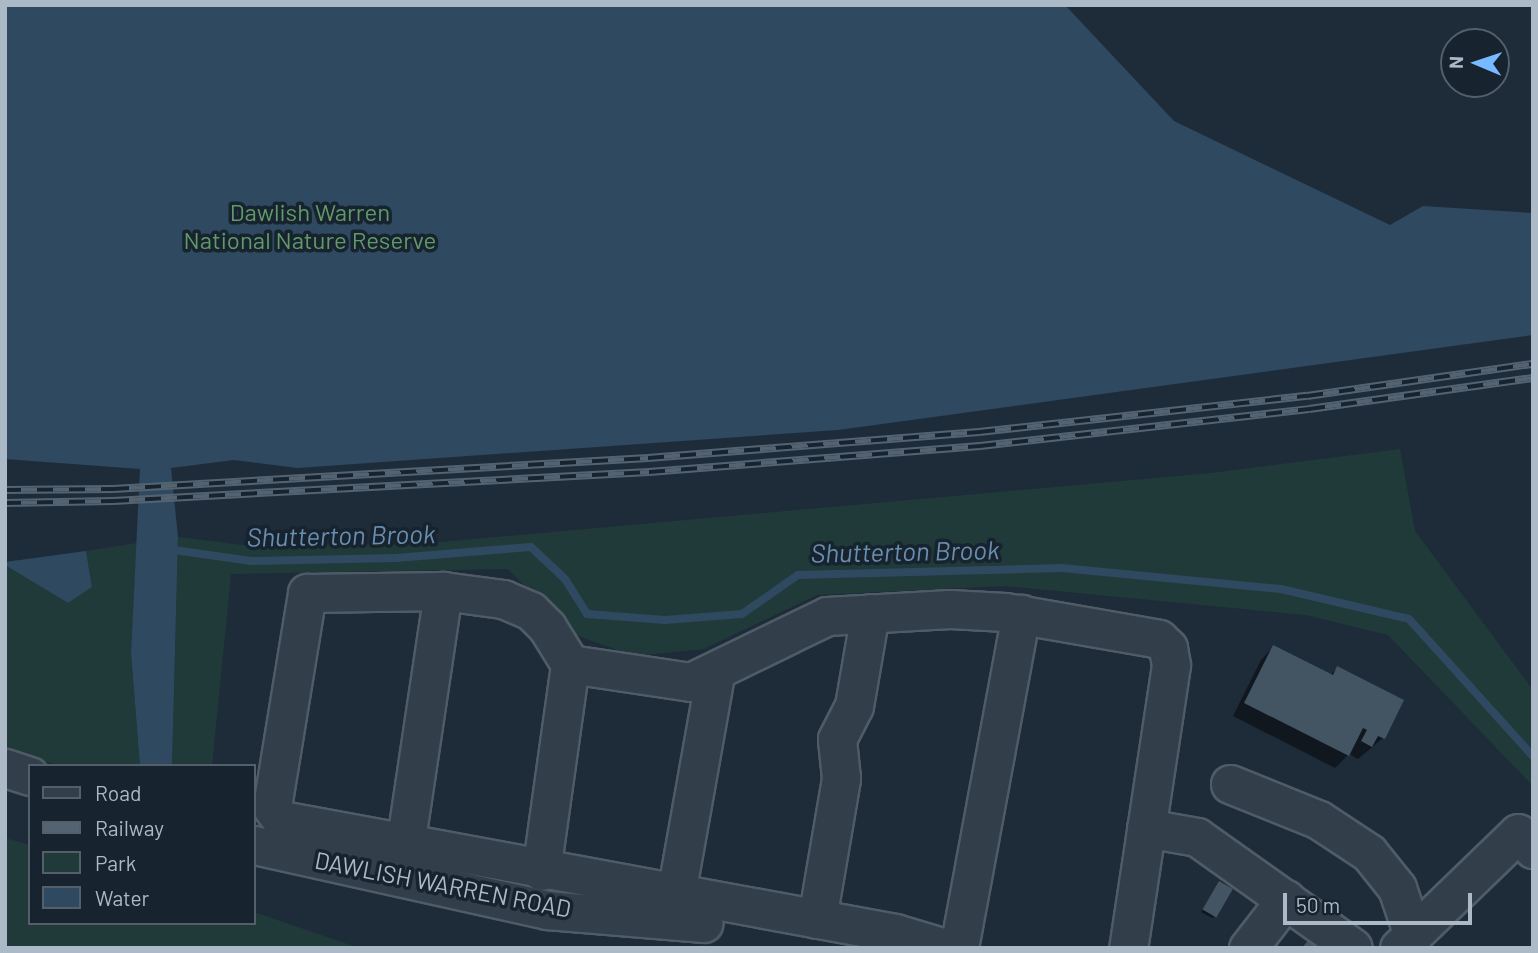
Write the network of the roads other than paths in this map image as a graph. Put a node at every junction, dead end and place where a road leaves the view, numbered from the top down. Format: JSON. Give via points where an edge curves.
{"nodes":[{"id":1,"x":443,"y":591,"type":"junction"},
{"id":2,"x":870,"y":613,"type":"junction"},
{"id":3,"x":1021,"y":614,"type":"junction"},
{"id":4,"x":570,"y":664,"type":"junction"},
{"id":5,"x":715,"y":674,"type":"junction"},
{"id":6,"x":5,"y":768,"type":"edge"},
{"id":7,"x":28,"y":775,"type":"edge"},
{"id":8,"x":1230,"y":784,"type":"dead end"},
{"id":9,"x":1146,"y":828,"type":"junction"},
{"id":10,"x":256,"y":845,"type":"edge"},
{"id":11,"x":405,"y":846,"type":"junction"},
{"id":12,"x":1533,"y":849,"type":"edge"},
{"id":13,"x":541,"y":871,"type":"junction"},
{"id":14,"x":676,"y":894,"type":"junction"},
{"id":15,"x":1286,"y":899,"type":"junction"},
{"id":16,"x":817,"y":919,"type":"junction"},
{"id":17,"x":1406,"y":941,"type":"edge"},
{"id":18,"x":841,"y":948,"type":"edge"},
{"id":19,"x":945,"y":948,"type":"edge"},
{"id":20,"x":959,"y":948,"type":"edge"},
{"id":21,"x":1128,"y":948,"type":"edge"},
{"id":22,"x":1248,"y":948,"type":"edge"},
{"id":23,"x":1353,"y":948,"type":"edge"}],
"edges":[{"from":1,"to":4,"type":"street","via":[[503,598],[531,611]]},
{"from":1,"to":11,"type":"street"},
{"from":1,"to":11,"type":"street","via":[[307,593],[272,807],[281,820]]},
{"from":2,"to":3,"type":"street","via":[[950,609]]},
{"from":2,"to":5,"type":"street","via":[[811,620]]},
{"from":2,"to":16,"type":"street","via":[[854,706],[837,739],[841,778]]},
{"from":3,"to":9,"type":"street","via":[[1145,633],[1168,648],[1171,665]]},
{"from":3,"to":20,"type":"street"},
{"from":4,"to":5,"type":"street","via":[[691,682]]},
{"from":4,"to":13,"type":"street"},
{"from":5,"to":14,"type":"street"},
{"from":6,"to":7,"type":"street"},
{"from":8,"to":17,"type":"street","via":[[1319,820],[1369,853],[1397,888]]},
{"from":9,"to":15,"type":"street","via":[[1197,837]]},
{"from":9,"to":21,"type":"street"},
{"from":10,"to":18,"type":"street","name":"DAWLISH WARREN ROAD","via":[[547,910],[662,916]]},
{"from":11,"to":13,"type":"street"},
{"from":12,"to":17,"type":"street","via":[[1518,833]]},
{"from":13,"to":14,"type":"street"},
{"from":14,"to":16,"type":"street"},
{"from":15,"to":22,"type":"street"},
{"from":15,"to":23,"type":"street"},
{"from":16,"to":19,"type":"street","via":[[895,933]]}]}
